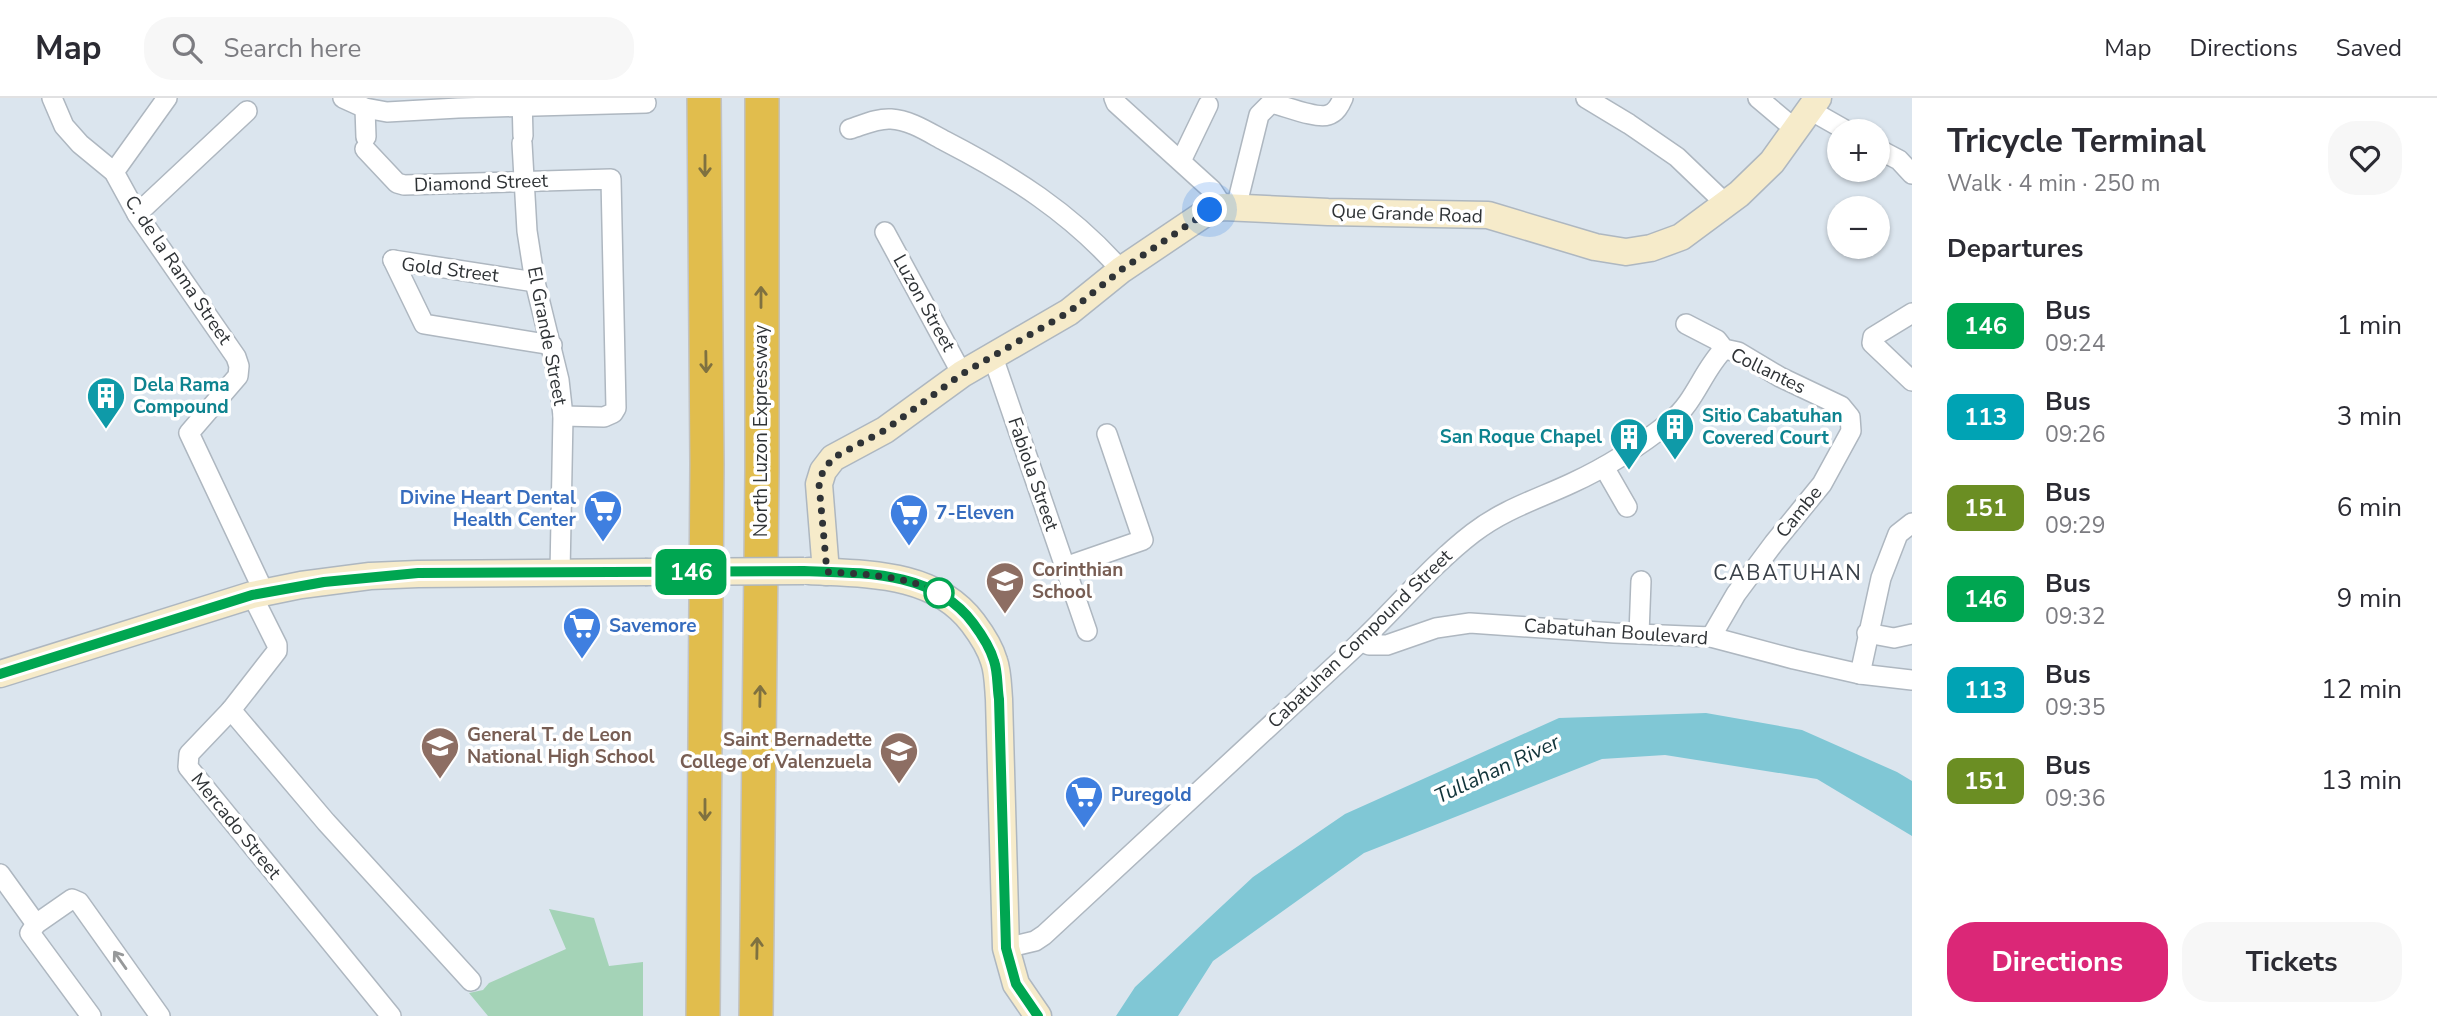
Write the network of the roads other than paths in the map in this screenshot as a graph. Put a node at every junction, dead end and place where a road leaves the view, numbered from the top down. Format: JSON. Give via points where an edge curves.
{"nodes":[{"id":1,"x":52,"y":98,"type":"edge"},
{"id":2,"x":343,"y":98,"type":"edge"},
{"id":3,"x":406,"y":98,"type":"edge"},
{"id":4,"x":704,"y":98,"type":"edge"},
{"id":5,"x":762,"y":98,"type":"edge"},
{"id":6,"x":1115,"y":98,"type":"edge"},
{"id":7,"x":1343,"y":98,"type":"edge"},
{"id":8,"x":1586,"y":98,"type":"edge"},
{"id":9,"x":1758,"y":98,"type":"edge"},
{"id":10,"x":164,"y":100,"type":"edge"},
{"id":11,"x":1269,"y":101,"type":"edge"},
{"id":12,"x":522,"y":102,"type":"edge"},
{"id":13,"x":588,"y":102,"type":"edge"},
{"id":14,"x":457,"y":103,"type":"edge"},
{"id":15,"x":646,"y":103,"type":"dead end"},
{"id":16,"x":1208,"y":105,"type":"dead end"},
{"id":17,"x":365,"y":108,"type":"junction"},
{"id":18,"x":247,"y":111,"type":"dead end"},
{"id":19,"x":387,"y":112,"type":"junction"},
{"id":20,"x":1808,"y":112,"type":"edge"},
{"id":21,"x":1827,"y":121,"type":"edge"},
{"id":22,"x":849,"y":129,"type":"dead end"},
{"id":23,"x":1890,"y":155,"type":"edge"},
{"id":24,"x":1181,"y":161,"type":"junction"},
{"id":25,"x":114,"y":172,"type":"junction"},
{"id":26,"x":1912,"y":174,"type":"edge"},
{"id":27,"x":524,"y":181,"type":"junction"},
{"id":28,"x":1726,"y":204,"type":"junction"},
{"id":29,"x":1230,"y":208,"type":"junction"},
{"id":30,"x":137,"y":214,"type":"junction"},
{"id":31,"x":885,"y":232,"type":"dead end"},
{"id":32,"x":1121,"y":270,"type":"junction"},
{"id":33,"x":535,"y":282,"type":"junction"},
{"id":34,"x":1912,"y":313,"type":"edge"},
{"id":35,"x":1686,"y":324,"type":"dead end"},
{"id":36,"x":552,"y":345,"type":"junction"},
{"id":37,"x":1724,"y":349,"type":"junction"},
{"id":38,"x":993,"y":357,"type":"junction"},
{"id":39,"x":962,"y":374,"type":"junction"},
{"id":40,"x":1912,"y":381,"type":"edge"},
{"id":41,"x":563,"y":416,"type":"junction"},
{"id":42,"x":1850,"y":417,"type":"joint"},
{"id":43,"x":1107,"y":434,"type":"dead end"},
{"id":44,"x":1604,"y":467,"type":"junction"},
{"id":45,"x":1627,"y":507,"type":"dead end"},
{"id":46,"x":1912,"y":523,"type":"edge"},
{"id":47,"x":1065,"y":567,"type":"junction"},
{"id":48,"x":815,"y":572,"type":"junction"},
{"id":49,"x":560,"y":573,"type":"junction"},
{"id":50,"x":1641,"y":581,"type":"dead end"},
{"id":51,"x":258,"y":594,"type":"junction"},
{"id":52,"x":1087,"y":631,"type":"dead end"},
{"id":53,"x":1867,"y":633,"type":"junction"},
{"id":54,"x":1639,"y":634,"type":"junction"},
{"id":55,"x":1912,"y":634,"type":"edge"},
{"id":56,"x":1711,"y":636,"type":"junction"},
{"id":57,"x":1361,"y":641,"type":"junction"},
{"id":58,"x":0,"y":674,"type":"edge"},
{"id":59,"x":1860,"y":674,"type":"junction"},
{"id":60,"x":1912,"y":680,"type":"edge"},
{"id":61,"x":231,"y":710,"type":"junction"},
{"id":62,"x":0,"y":874,"type":"edge"},
{"id":63,"x":36,"y":924,"type":"junction"},
{"id":64,"x":1006,"y":948,"type":"junction"},
{"id":65,"x":471,"y":981,"type":"dead end"},
{"id":66,"x":91,"y":1016,"type":"edge"},
{"id":67,"x":160,"y":1016,"type":"edge"},
{"id":68,"x":391,"y":1016,"type":"edge"},
{"id":69,"x":703,"y":1016,"type":"edge"},
{"id":70,"x":756,"y":1016,"type":"edge"},
{"id":71,"x":1038,"y":1016,"type":"edge"}],
"edges":[{"from":1,"to":25,"type":"street","via":[[64,125]]},
{"from":2,"to":17,"type":"street"},
{"from":3,"to":19,"type":"street"},
{"from":4,"to":69,"type":"highway","one_way":true},
{"from":70,"to":5,"type":"highway","name":"North Luzon Expressway","one_way":true},
{"from":6,"to":24,"type":"street"},
{"from":7,"to":11,"type":"street","via":[[1329,116]]},
{"from":8,"to":28,"type":"street","via":[[1677,157]]},
{"from":9,"to":20,"type":"street"},
{"from":10,"to":25,"type":"street"},
{"from":11,"to":29,"type":"street","via":[[1258,115]]},
{"from":12,"to":13,"type":"street"},
{"from":12,"to":14,"type":"street"},
{"from":12,"to":27,"type":"street","name":"El Grande Street"},
{"from":13,"to":15,"type":"street"},
{"from":14,"to":19,"type":"street"},
{"from":16,"to":24,"type":"street"},
{"from":17,"to":19,"type":"street"},
{"from":17,"to":27,"type":"street","name":"Diamond Street","via":[[365,143],[397,183]]},
{"from":18,"to":30,"type":"street"},
{"from":20,"to":21,"type":"street"},
{"from":20,"to":28,"type":"main road","name":"Que Grande Road","via":[[1772,162]]},
{"from":22,"to":32,"type":"street","via":[[891,119],[940,138],[998,169],[1060,211]]},
{"from":23,"to":26,"type":"street"},
{"from":24,"to":29,"type":"street"},
{"from":25,"to":30,"type":"street","name":"C. de la Rama Street"},
{"from":27,"to":33,"type":"street","name":"El Grande Street"},
{"from":27,"to":41,"type":"street","name":"Diamond Street","via":[[611,179],[616,408],[604,416]]},
{"from":28,"to":29,"type":"main road","name":"Que Grande Road","via":[[1681,237],[1626,252],[1488,215]]},
{"from":29,"to":32,"type":"main road","via":[[1210,210]]},
{"from":30,"to":51,"type":"street","name":"C. de la Rama Street","via":[[239,366],[238,376],[190,433]]},
{"from":31,"to":39,"type":"street","name":"Luzon Street"},
{"from":32,"to":38,"type":"main road","via":[[1069,312]]},
{"from":33,"to":36,"type":"street","name":"El Grande Street"},
{"from":33,"to":36,"type":"street","name":"Gold Street","via":[[393,260],[424,324]]},
{"from":34,"to":40,"type":"street","via":[[1879,332],[1872,344]]},
{"from":35,"to":37,"type":"street","name":"Collantes","via":[[1717,340]]},
{"from":36,"to":41,"type":"street","name":"El Grande Street"},
{"from":37,"to":42,"type":"street","name":"Collantes","via":[[1841,406]]},
{"from":37,"to":44,"type":"street","name":"Cabatuhan Compound Street","via":[[1673,420]]},
{"from":38,"to":39,"type":"main road"},
{"from":38,"to":47,"type":"street","name":"Fabiola Street"},
{"from":39,"to":48,"type":"main road","via":[[885,430],[833,458],[823,471]]},
{"from":41,"to":49,"type":"street","name":"El Grande Street"},
{"from":42,"to":56,"type":"street","name":"Cambe","via":[[1851,431],[1822,484],[1744,584]]},
{"from":43,"to":47,"type":"street","via":[[1143,540]]},
{"from":44,"to":45,"type":"street"},
{"from":44,"to":57,"type":"street","name":"Cabatuhan Compound Street","via":[[1501,513],[1472,533]]},
{"from":46,"to":53,"type":"street","via":[[1898,534]]},
{"from":47,"to":52,"type":"street","name":"Fabiola Street"},
{"from":48,"to":49,"type":"main road","bridge":true},
{"from":48,"to":64,"type":"main road","via":[[916,582],[963,610],[984,638],[995,662],[999,699]]},
{"from":49,"to":51,"type":"main road","via":[[370,576]]},
{"from":50,"to":54,"type":"street"},
{"from":51,"to":58,"type":"main road"},
{"from":51,"to":61,"type":"street","name":"Mercado Street","via":[[278,651]]},
{"from":53,"to":55,"type":"street","via":[[1894,638]]},
{"from":53,"to":59,"type":"street"},
{"from":54,"to":56,"type":"street","name":"Cabatuhan Boulevard"},
{"from":54,"to":57,"type":"street","name":"Cabatuhan Boulevard","via":[[1469,623],[1436,628],[1387,645]]},
{"from":56,"to":59,"type":"street","name":"Cabatuhan Boulevard"},
{"from":57,"to":64,"type":"street","name":"Cabatuhan Compound Street","via":[[1044,935]]},
{"from":59,"to":60,"type":"street","name":"Cabatuhan Boulevard"},
{"from":61,"to":65,"type":"street"},
{"from":61,"to":68,"type":"street","name":"Mercado Street","via":[[189,754],[188,767]]},
{"from":62,"to":63,"type":"street"},
{"from":63,"to":66,"type":"street","via":[[31,937]]},
{"from":67,"to":63,"type":"street","one_way":true,"via":[[79,902],[67,900]]},
{"from":64,"to":71,"type":"main road","via":[[1016,984]]}]}
